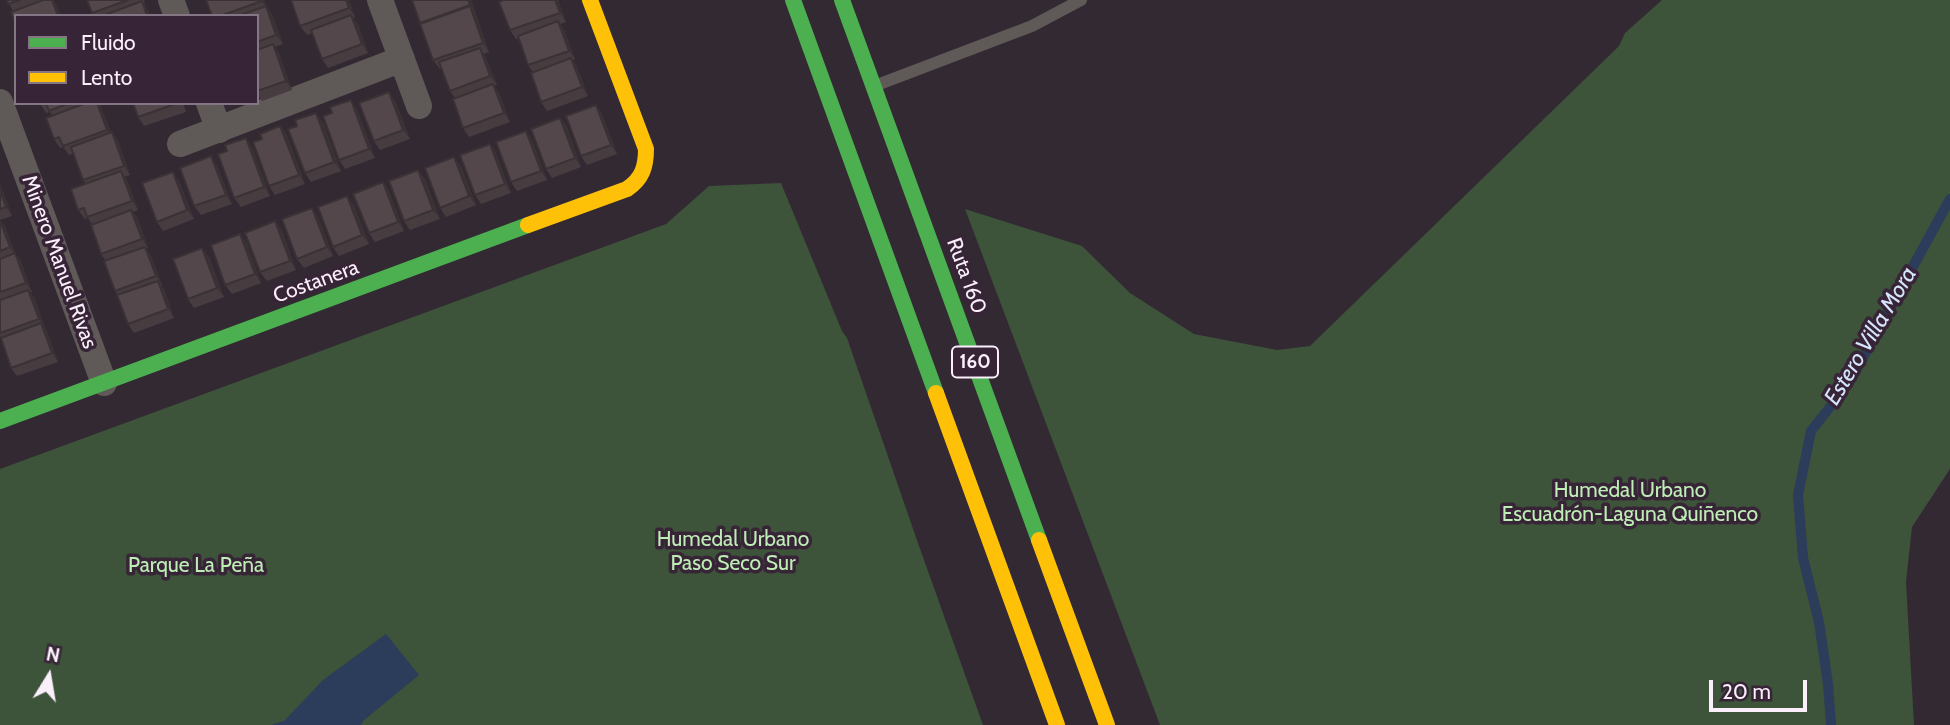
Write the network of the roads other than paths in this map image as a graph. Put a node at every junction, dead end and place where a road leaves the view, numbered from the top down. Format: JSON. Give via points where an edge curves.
{"nodes":[{"id":1,"x":380,"y":0,"type":"edge"},
{"id":2,"x":590,"y":0,"type":"edge"},
{"id":3,"x":793,"y":0,"type":"edge"},
{"id":4,"x":842,"y":0,"type":"edge"},
{"id":5,"x":1081,"y":0,"type":"edge"},
{"id":6,"x":402,"y":59,"type":"junction"},
{"id":7,"x":873,"y":86,"type":"junction"},
{"id":8,"x":0,"y":102,"type":"edge"},
{"id":9,"x":210,"y":105,"type":"edge"},
{"id":10,"x":419,"y":106,"type":"dead end"},
{"id":11,"x":219,"y":130,"type":"junction"},
{"id":12,"x":180,"y":144,"type":"dead end"},
{"id":13,"x":104,"y":383,"type":"junction"},
{"id":14,"x":0,"y":421,"type":"edge"},
{"id":15,"x":1057,"y":725,"type":"edge"},
{"id":16,"x":1107,"y":725,"type":"edge"}],
"edges":[{"from":1,"to":6,"type":"street"},
{"from":2,"to":13,"type":"main road","name":"Costanera","via":[[646,149],[643,176],[627,190]]},
{"from":3,"to":15,"type":"main road","number":"160"},
{"from":4,"to":7,"type":"main road","name":"Ruta 160","number":"160"},
{"from":5,"to":7,"type":"lane","via":[[1032,26]]},
{"from":6,"to":10,"type":"street"},
{"from":6,"to":11,"type":"street"},
{"from":7,"to":16,"type":"main road","name":"Ruta 160","number":"160"},
{"from":8,"to":13,"type":"street","name":"Minero Manuel Rivas"},
{"from":9,"to":11,"type":"street"},
{"from":11,"to":12,"type":"street"},
{"from":13,"to":14,"type":"main road","name":"Costanera"}]}
